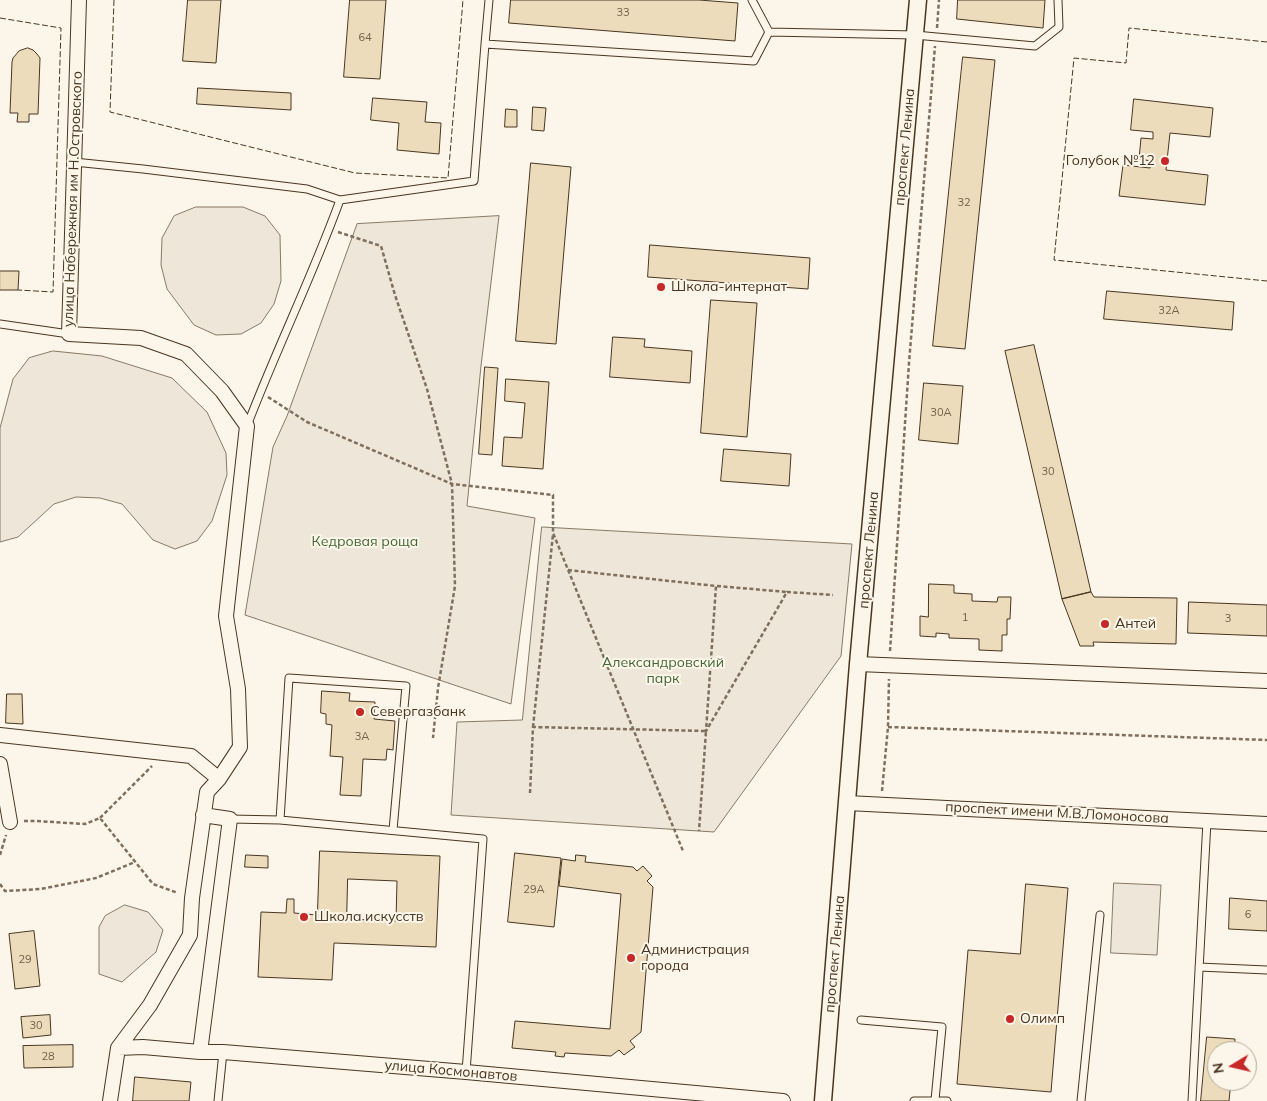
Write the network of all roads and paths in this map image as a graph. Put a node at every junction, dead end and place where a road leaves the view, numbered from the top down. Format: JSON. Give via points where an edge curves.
{"nodes":[{"id":1,"x":79,"y":0,"type":"edge"},
{"id":2,"x":488,"y":0,"type":"edge"},
{"id":3,"x":752,"y":0,"type":"edge"},
{"id":4,"x":918,"y":0,"type":"edge"},
{"id":5,"x":939,"y":0,"type":"edge"},
{"id":6,"x":1058,"y":0,"type":"edge"},
{"id":7,"x":769,"y":32,"type":"junction"},
{"id":8,"x":915,"y":35,"type":"junction"},
{"id":9,"x":936,"y":37,"type":"junction"},
{"id":10,"x":485,"y":44,"type":"junction"},
{"id":11,"x":73,"y":162,"type":"junction"},
{"id":12,"x":340,"y":200,"type":"junction"},
{"id":13,"x":329,"y":230,"type":"junction"},
{"id":14,"x":0,"y":324,"type":"edge"},
{"id":15,"x":69,"y":334,"type":"junction"},
{"id":16,"x":260,"y":392,"type":"junction"},
{"id":17,"x":247,"y":426,"type":"junction"},
{"id":18,"x":452,"y":484,"type":"junction"},
{"id":19,"x":553,"y":533,"type":"junction"},
{"id":20,"x":568,"y":570,"type":"junction"},
{"id":21,"x":716,"y":586,"type":"junction"},
{"id":22,"x":787,"y":592,"type":"junction"},
{"id":23,"x":833,"y":595,"type":"dead end"},
{"id":24,"x":858,"y":664,"type":"junction"},
{"id":25,"x":889,"y":665,"type":"junction"},
{"id":26,"x":1267,"y":681,"type":"edge"},
{"id":27,"x":533,"y":726,"type":"junction"},
{"id":28,"x":888,"y":727,"type":"junction"},
{"id":29,"x":633,"y":728,"type":"junction"},
{"id":30,"x":706,"y":731,"type":"junction"},
{"id":31,"x":0,"y":735,"type":"edge"},
{"id":32,"x":432,"y":738,"type":"dead end"},
{"id":33,"x":1267,"y":740,"type":"edge"},
{"id":34,"x":155,"y":763,"type":"dead end"},
{"id":35,"x":0,"y":764,"type":"edge"},
{"id":36,"x":219,"y":779,"type":"junction"},
{"id":37,"x":530,"y":793,"type":"dead end"},
{"id":38,"x":847,"y":803,"type":"junction"},
{"id":39,"x":881,"y":805,"type":"junction"},
{"id":40,"x":203,"y":815,"type":"junction"},
{"id":41,"x":100,"y":818,"type":"junction"},
{"id":42,"x":230,"y":819,"type":"junction"},
{"id":43,"x":280,"y":820,"type":"junction"},
{"id":44,"x":1207,"y":821,"type":"junction"},
{"id":45,"x":10,"y":822,"type":"junction"},
{"id":46,"x":1267,"y":824,"type":"edge"},
{"id":47,"x":393,"y":830,"type":"junction"},
{"id":48,"x":699,"y":831,"type":"dead end"},
{"id":49,"x":683,"y":850,"type":"dead end"},
{"id":50,"x":0,"y":855,"type":"edge"},
{"id":51,"x":135,"y":862,"type":"junction"},
{"id":52,"x":0,"y":884,"type":"edge"},
{"id":53,"x":192,"y":898,"type":"junction"},
{"id":54,"x":1100,"y":915,"type":"dead end"},
{"id":55,"x":1199,"y":967,"type":"junction"},
{"id":56,"x":1267,"y":970,"type":"edge"},
{"id":57,"x":861,"y":1020,"type":"dead end"},
{"id":58,"x":118,"y":1048,"type":"junction"},
{"id":59,"x":200,"y":1052,"type":"junction"},
{"id":60,"x":223,"y":1052,"type":"junction"},
{"id":61,"x":466,"y":1072,"type":"junction"},
{"id":62,"x":935,"y":1100,"type":"edge"},
{"id":63,"x":110,"y":1101,"type":"edge"},
{"id":64,"x":218,"y":1101,"type":"edge"},
{"id":65,"x":783,"y":1101,"type":"edge"},
{"id":66,"x":823,"y":1101,"type":"edge"},
{"id":67,"x":914,"y":1101,"type":"edge"},
{"id":68,"x":947,"y":1101,"type":"edge"},
{"id":69,"x":1081,"y":1101,"type":"edge"},
{"id":70,"x":1192,"y":1101,"type":"edge"}],
"edges":[{"from":1,"to":11,"type":"street","name":"улица Набережная им Н.Островского"},
{"from":2,"to":10,"type":"lane"},
{"from":3,"to":7,"type":"lane"},
{"from":4,"to":8,"type":"street","name":"проспект Ленина"},
{"from":5,"to":9,"type":"path"},
{"from":6,"to":9,"type":"lane","via":[[1059,27],[1035,46]]},
{"from":7,"to":8,"type":"lane"},
{"from":7,"to":10,"type":"lane","via":[[754,61]]},
{"from":8,"to":9,"type":"lane"},
{"from":8,"to":24,"type":"street","name":"проспект Ленина"},
{"from":9,"to":25,"type":"path","via":[[909,363]]},
{"from":10,"to":12,"type":"lane","via":[[474,181]]},
{"from":11,"to":12,"type":"lane","via":[[307,189]]},
{"from":11,"to":15,"type":"street","name":"улица Набережная им Н.Островского"},
{"from":12,"to":13,"type":"lane"},
{"from":13,"to":16,"type":"lane"},
{"from":13,"to":18,"type":"path","via":[[381,246],[427,389]]},
{"from":14,"to":15,"type":"lane"},
{"from":15,"to":17,"type":"street","name":"улица Набережная им Н.Островского","via":[[141,338],[186,354],[222,391]]},
{"from":16,"to":17,"type":"lane"},
{"from":16,"to":18,"type":"path","via":[[307,422]]},
{"from":17,"to":36,"type":"street","via":[[226,616],[238,689],[240,747]]},
{"from":18,"to":19,"type":"path","via":[[553,496]]},
{"from":18,"to":32,"type":"path","via":[[455,586]]},
{"from":19,"to":20,"type":"path"},
{"from":19,"to":27,"type":"path"},
{"from":20,"to":21,"type":"path"},
{"from":20,"to":29,"type":"path"},
{"from":21,"to":22,"type":"path"},
{"from":21,"to":30,"type":"path"},
{"from":22,"to":23,"type":"path"},
{"from":22,"to":30,"type":"path"},
{"from":24,"to":25,"type":"street"},
{"from":24,"to":38,"type":"street","name":"проспект Ленина"},
{"from":25,"to":26,"type":"street"},
{"from":25,"to":28,"type":"path"},
{"from":27,"to":29,"type":"path"},
{"from":27,"to":37,"type":"path"},
{"from":28,"to":33,"type":"path"},
{"from":28,"to":39,"type":"path"},
{"from":29,"to":30,"type":"path"},
{"from":29,"to":49,"type":"path"},
{"from":30,"to":48,"type":"path"},
{"from":31,"to":36,"type":"street","via":[[191,756]]},
{"from":34,"to":41,"type":"path"},
{"from":35,"to":45,"type":"street"},
{"from":36,"to":40,"type":"street","via":[[207,792]]},
{"from":38,"to":39,"type":"street","name":"проспект имени М.В.Ломоносова"},
{"from":38,"to":66,"type":"street","name":"проспект Ленина"},
{"from":39,"to":44,"type":"street","name":"проспект имени М.В.Ломоносова"},
{"from":40,"to":42,"type":"street"},
{"from":40,"to":53,"type":"street"},
{"from":41,"to":45,"type":"path","via":[[85,824]]},
{"from":41,"to":51,"type":"path"},
{"from":42,"to":43,"type":"lane"},
{"from":42,"to":59,"type":"street"},
{"from":43,"to":47,"type":"lane"},
{"from":43,"to":47,"type":"lane","via":[[289,678],[406,686]]},
{"from":44,"to":46,"type":"street","name":"проспект имени М.В.Ломоносова"},
{"from":44,"to":55,"type":"lane"},
{"from":45,"to":50,"type":"path"},
{"from":47,"to":61,"type":"lane","via":[[482,839]]},
{"from":51,"to":52,"type":"path","via":[[96,878],[41,889],[5,891]]},
{"from":51,"to":53,"type":"path","via":[[153,884]]},
{"from":53,"to":58,"type":"street","via":[[190,935],[150,1005]]},
{"from":54,"to":69,"type":"lane"},
{"from":55,"to":56,"type":"lane"},
{"from":55,"to":70,"type":"lane"},
{"from":57,"to":62,"type":"lane","via":[[942,1027]]},
{"from":58,"to":59,"type":"street","name":"улица Космонавтов"},
{"from":58,"to":63,"type":"street"},
{"from":59,"to":60,"type":"street","name":"улица Космонавтов"},
{"from":60,"to":61,"type":"street","name":"улица Космонавтов"},
{"from":60,"to":64,"type":"lane"},
{"from":61,"to":65,"type":"street","name":"улица Космонавтов"},
{"from":62,"to":67,"type":"lane"},
{"from":62,"to":68,"type":"lane"}]}
